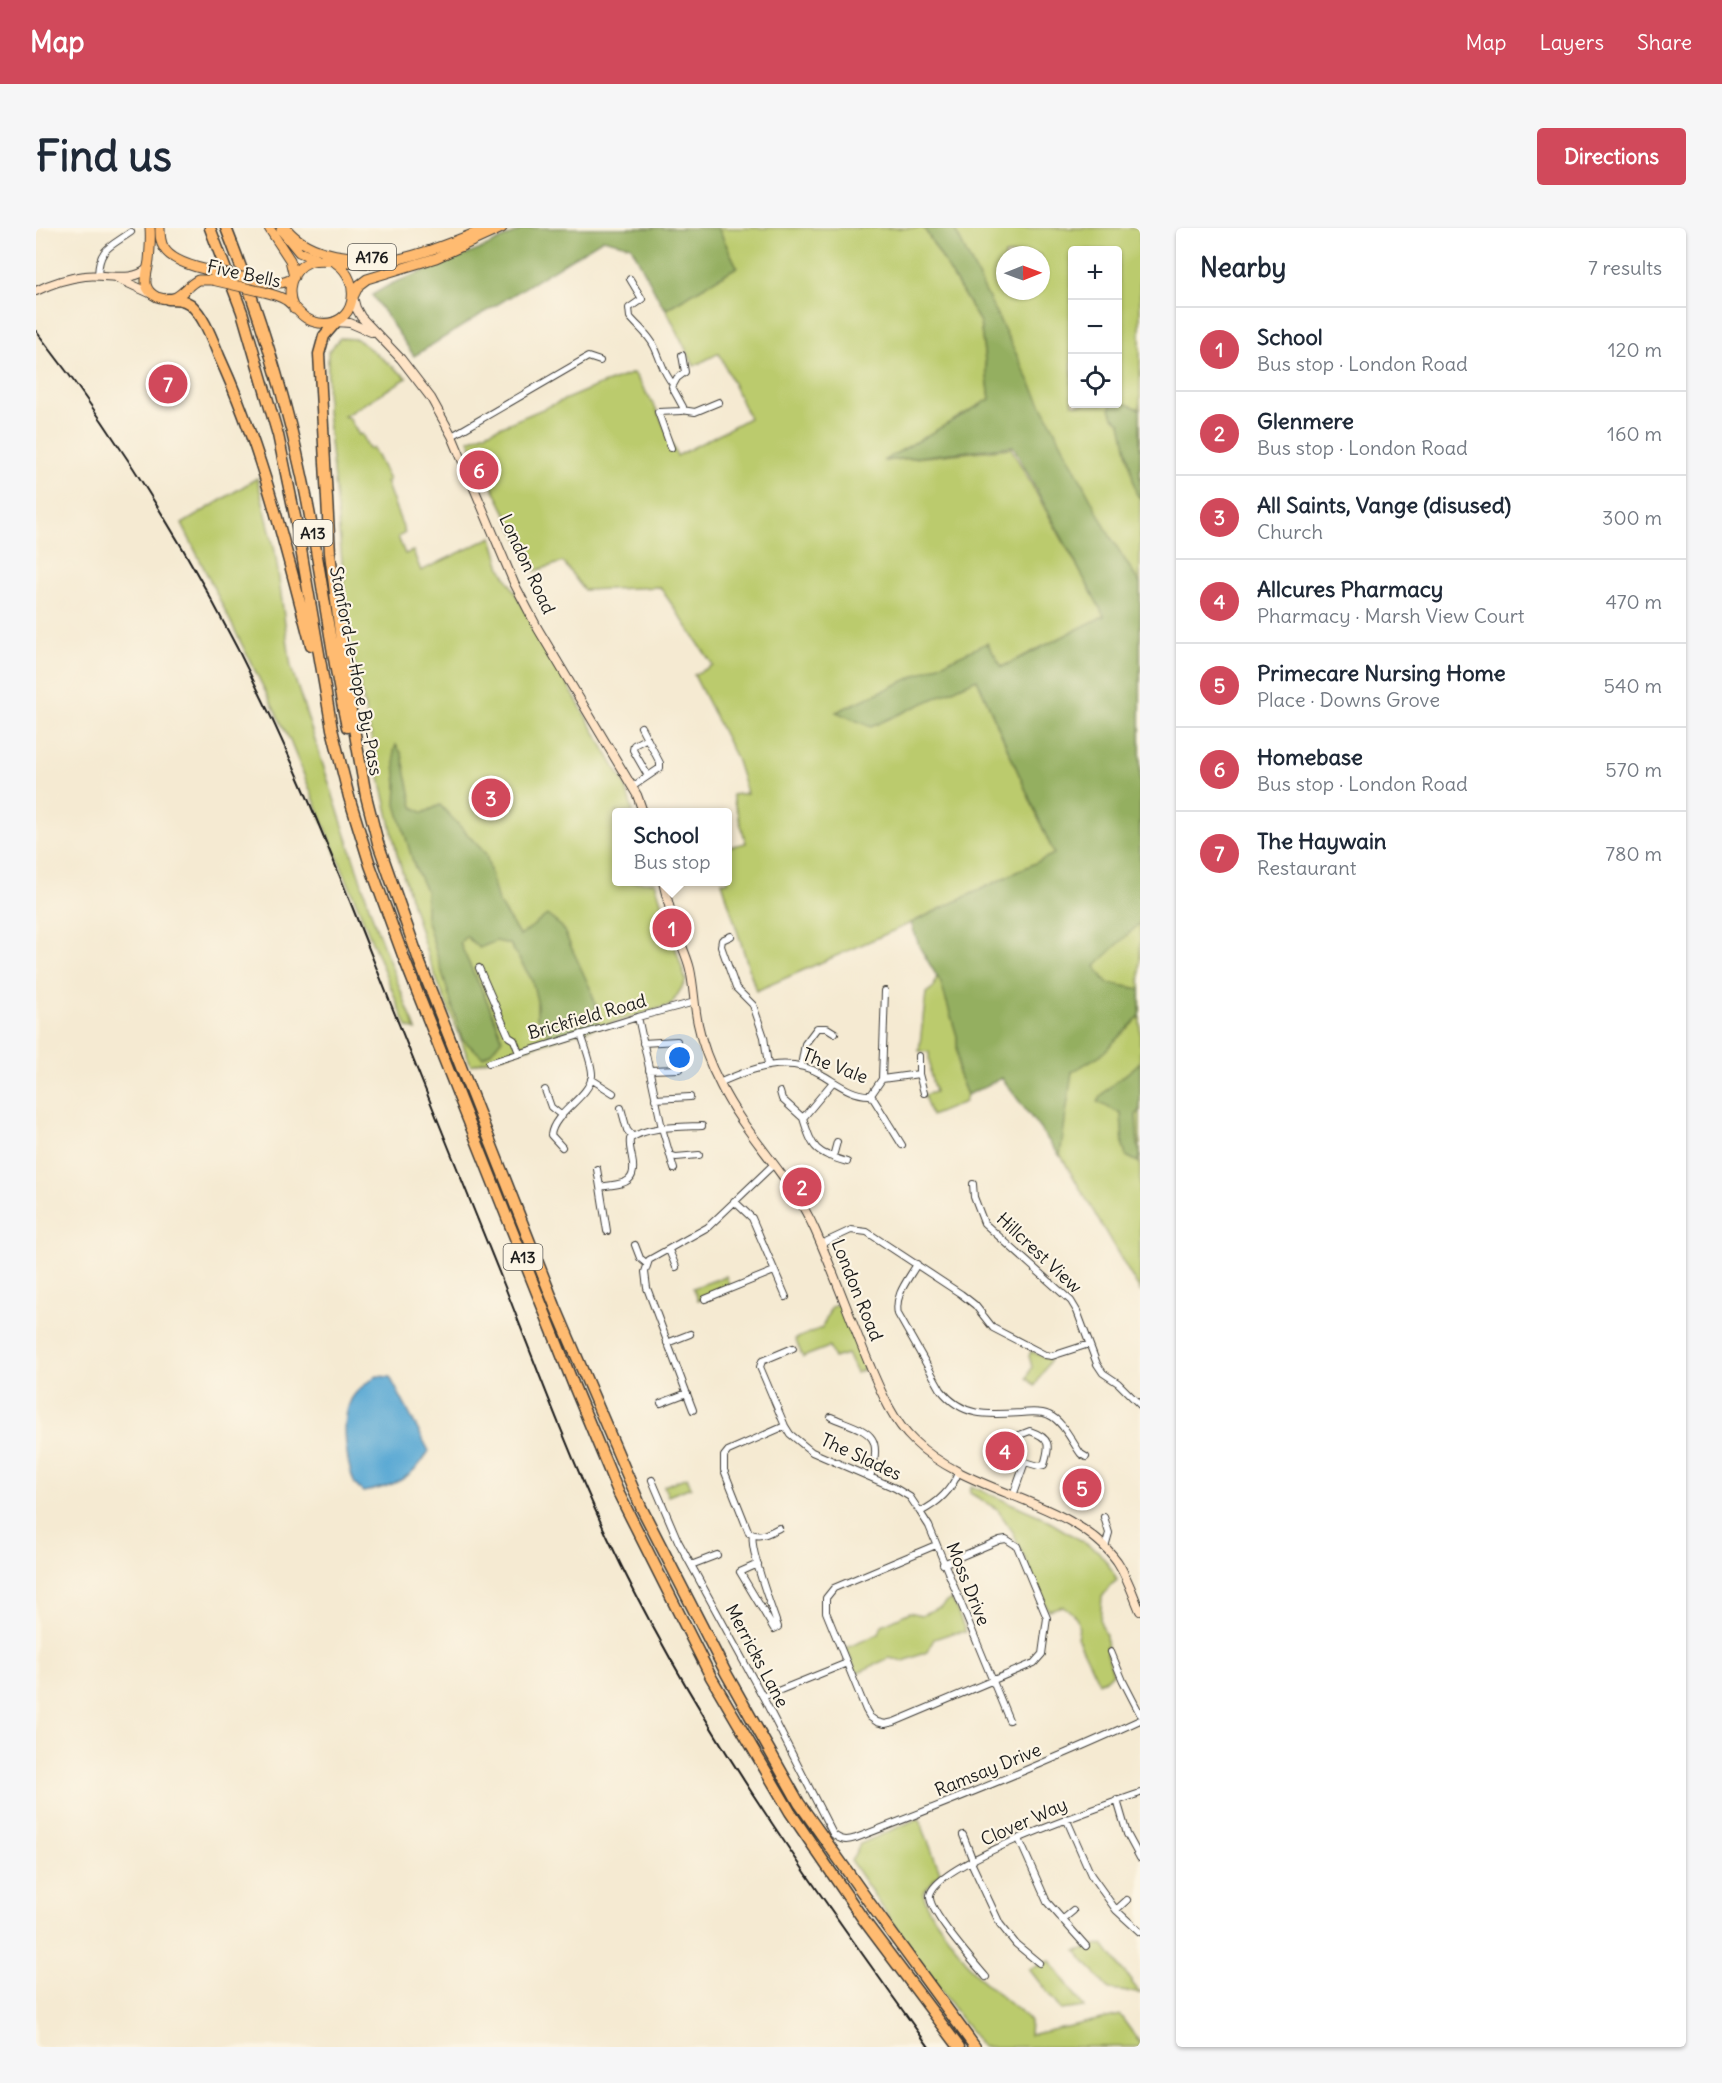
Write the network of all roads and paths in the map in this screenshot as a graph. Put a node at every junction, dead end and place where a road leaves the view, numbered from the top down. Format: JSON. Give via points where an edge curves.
{"nodes":[{"id":1,"x":150,"y":228,"type":"edge"},
{"id":2,"x":160,"y":228,"type":"edge"},
{"id":3,"x":210,"y":228,"type":"edge"},
{"id":4,"x":226,"y":228,"type":"edge"},
{"id":5,"x":269,"y":228,"type":"edge"},
{"id":6,"x":280,"y":228,"type":"edge"},
{"id":7,"x":286,"y":228,"type":"edge"},
{"id":8,"x":488,"y":228,"type":"edge"},
{"id":9,"x":501,"y":228,"type":"edge"},
{"id":10,"x":130,"y":232,"type":"dead end"},
{"id":11,"x":464,"y":237,"type":"junction"},
{"id":12,"x":178,"y":258,"type":"junction"},
{"id":13,"x":320,"y":260,"type":"junction"},
{"id":14,"x":333,"y":262,"type":"junction"},
{"id":15,"x":148,"y":268,"type":"junction"},
{"id":16,"x":98,"y":275,"type":"junction"},
{"id":17,"x":108,"y":275,"type":"junction"},
{"id":18,"x":213,"y":276,"type":"junction"},
{"id":19,"x":294,"y":277,"type":"junction"},
{"id":20,"x":630,"y":279,"type":"dead end"},
{"id":21,"x":265,"y":287,"type":"junction"},
{"id":22,"x":185,"y":289,"type":"junction"},
{"id":23,"x":36,"y":291,"type":"edge"},
{"id":24,"x":156,"y":296,"type":"junction"},
{"id":25,"x":353,"y":297,"type":"junction"},
{"id":26,"x":168,"y":299,"type":"junction"},
{"id":27,"x":294,"y":309,"type":"junction"},
{"id":28,"x":336,"y":322,"type":"junction"},
{"id":29,"x":377,"y":335,"type":"junction"},
{"id":30,"x":682,"y":355,"type":"dead end"},
{"id":31,"x":600,"y":361,"type":"dead end"},
{"id":32,"x":673,"y":384,"type":"junction"},
{"id":33,"x":720,"y":402,"type":"dead end"},
{"id":34,"x":682,"y":410,"type":"junction"},
{"id":35,"x":452,"y":436,"type":"junction"},
{"id":36,"x":672,"y":448,"type":"dead end"},
{"id":37,"x":641,"y":727,"type":"dead end"},
{"id":38,"x":332,"y":729,"type":"junction"},
{"id":39,"x":647,"y":738,"type":"junction"},
{"id":40,"x":648,"y":776,"type":"junction"},
{"id":41,"x":632,"y":787,"type":"junction"},
{"id":42,"x":641,"y":808,"type":"edge"},
{"id":43,"x":378,"y":843,"type":"junction"},
{"id":44,"x":664,"y":886,"type":"edge"},
{"id":45,"x":731,"y":936,"type":"dead end"},
{"id":46,"x":479,"y":968,"type":"dead end"},
{"id":47,"x":885,"y":991,"type":"dead end"},
{"id":48,"x":695,"y":1002,"type":"junction"},
{"id":49,"x":638,"y":1017,"type":"junction"},
{"id":50,"x":829,"y":1019,"type":"dead end"},
{"id":51,"x":827,"y":1028,"type":"junction"},
{"id":52,"x":835,"y":1033,"type":"dead end"},
{"id":53,"x":581,"y":1034,"type":"junction"},
{"id":54,"x":676,"y":1041,"type":"dead end"},
{"id":55,"x":643,"y":1043,"type":"junction"},
{"id":56,"x":519,"y":1053,"type":"junction"},
{"id":57,"x":919,"y":1056,"type":"dead end"},
{"id":58,"x":489,"y":1063,"type":"dead end"},
{"id":59,"x":768,"y":1065,"type":"junction"},
{"id":60,"x":801,"y":1066,"type":"junction"},
{"id":61,"x":680,"y":1069,"type":"dead end"},
{"id":62,"x":649,"y":1070,"type":"junction"},
{"id":63,"x":919,"y":1074,"type":"junction"},
{"id":64,"x":882,"y":1078,"type":"junction"},
{"id":65,"x":591,"y":1079,"type":"junction"},
{"id":66,"x":833,"y":1082,"type":"junction"},
{"id":67,"x":719,"y":1083,"type":"junction"},
{"id":68,"x":545,"y":1090,"type":"dead end"},
{"id":69,"x":780,"y":1092,"type":"dead end"},
{"id":70,"x":613,"y":1093,"type":"dead end"},
{"id":71,"x":924,"y":1093,"type":"dead end"},
{"id":72,"x":871,"y":1095,"type":"junction"},
{"id":73,"x":690,"y":1097,"type":"dead end"},
{"id":74,"x":655,"y":1099,"type":"junction"},
{"id":75,"x":621,"y":1108,"type":"dead end"},
{"id":76,"x":562,"y":1116,"type":"junction"},
{"id":77,"x":803,"y":1118,"type":"junction"},
{"id":78,"x":702,"y":1126,"type":"dead end"},
{"id":79,"x":662,"y":1128,"type":"junction"},
{"id":80,"x":633,"y":1137,"type":"junction"},
{"id":81,"x":837,"y":1143,"type":"dead end"},
{"id":82,"x":902,"y":1145,"type":"dead end"},
{"id":83,"x":562,"y":1147,"type":"dead end"},
{"id":84,"x":670,"y":1155,"type":"junction"},
{"id":85,"x":699,"y":1155,"type":"dead end"},
{"id":86,"x":829,"y":1156,"type":"junction"},
{"id":87,"x":847,"y":1161,"type":"dead end"},
{"id":88,"x":774,"y":1164,"type":"junction"},
{"id":89,"x":597,"y":1169,"type":"dead end"},
{"id":90,"x":674,"y":1169,"type":"dead end"},
{"id":91,"x":973,"y":1184,"type":"dead end"},
{"id":92,"x":600,"y":1187,"type":"junction"},
{"id":93,"x":734,"y":1201,"type":"junction"},
{"id":94,"x":607,"y":1231,"type":"dead end"},
{"id":95,"x":821,"y":1244,"type":"junction"},
{"id":96,"x":634,"y":1245,"type":"dead end"},
{"id":97,"x":669,"y":1250,"type":"junction"},
{"id":98,"x":647,"y":1264,"type":"junction"},
{"id":99,"x":917,"y":1264,"type":"junction"},
{"id":100,"x":676,"y":1267,"type":"dead end"},
{"id":101,"x":774,"y":1271,"type":"junction"},
{"id":102,"x":786,"y":1297,"type":"dead end"},
{"id":103,"x":705,"y":1299,"type":"dead end"},
{"id":104,"x":690,"y":1334,"type":"dead end"},
{"id":105,"x":667,"y":1343,"type":"junction"},
{"id":106,"x":1089,"y":1344,"type":"junction"},
{"id":107,"x":793,"y":1348,"type":"dead end"},
{"id":108,"x":687,"y":1393,"type":"junction"},
{"id":109,"x":661,"y":1403,"type":"dead end"},
{"id":110,"x":1140,"y":1405,"type":"edge"},
{"id":111,"x":693,"y":1410,"type":"dead end"},
{"id":112,"x":831,"y":1417,"type":"dead end"},
{"id":113,"x":785,"y":1426,"type":"junction"},
{"id":114,"x":1017,"y":1436,"type":"dead end"},
{"id":115,"x":1086,"y":1457,"type":"dead end"},
{"id":116,"x":958,"y":1473,"type":"junction"},
{"id":117,"x":870,"y":1477,"type":"junction"},
{"id":118,"x":652,"y":1480,"type":"dead end"},
{"id":119,"x":1013,"y":1496,"type":"junction"},
{"id":120,"x":920,"y":1512,"type":"junction"},
{"id":121,"x":1104,"y":1517,"type":"dead end"},
{"id":122,"x":779,"y":1528,"type":"dead end"},
{"id":123,"x":753,"y":1535,"type":"junction"},
{"id":124,"x":936,"y":1545,"type":"junction"},
{"id":125,"x":1105,"y":1547,"type":"junction"},
{"id":126,"x":717,"y":1555,"type":"dead end"},
{"id":127,"x":758,"y":1564,"type":"junction"},
{"id":128,"x":943,"y":1564,"type":"junction"},
{"id":129,"x":691,"y":1565,"type":"junction"},
{"id":130,"x":1140,"y":1611,"type":"edge"},
{"id":131,"x":1111,"y":1652,"type":"dead end"},
{"id":132,"x":847,"y":1663,"type":"junction"},
{"id":133,"x":992,"y":1680,"type":"junction"},
{"id":134,"x":763,"y":1697,"type":"junction"},
{"id":135,"x":1140,"y":1714,"type":"edge"},
{"id":136,"x":1009,"y":1720,"type":"dead end"},
{"id":137,"x":1140,"y":1720,"type":"edge"},
{"id":138,"x":1140,"y":1793,"type":"edge"},
{"id":139,"x":1117,"y":1800,"type":"junction"},
{"id":140,"x":1066,"y":1818,"type":"junction"},
{"id":141,"x":963,"y":1835,"type":"dead end"},
{"id":142,"x":1019,"y":1839,"type":"junction"},
{"id":143,"x":844,"y":1840,"type":"joint"},
{"id":144,"x":1140,"y":1858,"type":"edge"},
{"id":145,"x":972,"y":1861,"type":"junction"},
{"id":146,"x":1127,"y":1900,"type":"dead end"},
{"id":147,"x":1116,"y":1910,"type":"junction"},
{"id":148,"x":1073,"y":1911,"type":"dead end"},
{"id":149,"x":1062,"y":1920,"type":"junction"},
{"id":150,"x":1140,"y":1932,"type":"edge"},
{"id":151,"x":1086,"y":1946,"type":"dead end"},
{"id":152,"x":1039,"y":1964,"type":"dead end"},
{"id":153,"x":986,"y":1977,"type":"dead end"},
{"id":154,"x":958,"y":2047,"type":"edge"},
{"id":155,"x":975,"y":2047,"type":"edge"}],
"edges":[{"from":1,"to":15,"type":"main road"},
{"from":2,"to":12,"type":"main road","name":"Five Bells","via":[[163,246]]},
{"from":3,"to":38,"type":"highway","number":"A13","via":[[267,391],[291,492]]},
{"from":4,"to":43,"type":"highway","name":"Stanford-le-Hope By-Pass","number":"A13","via":[[262,327],[292,432],[344,713]]},
{"from":5,"to":19,"type":"main road","via":[[290,260]]},
{"from":6,"to":13,"type":"main road","via":[[299,252]]},
{"from":7,"to":11,"type":"main road","number":"A176","via":[[310,246],[355,256],[385,256]]},
{"from":8,"to":11,"type":"main road","number":"A176"},
{"from":9,"to":25,"type":"main road","number":"A176","via":[[436,258],[368,279]]},
{"from":10,"to":16,"type":"street","via":[[103,252]]},
{"from":11,"to":14,"type":"main road","number":"A176","via":[[389,261]]},
{"from":12,"to":15,"type":"main road","via":[[160,257]]},
{"from":12,"to":18,"type":"main road","name":"Five Bells"},
{"from":12,"to":22,"type":"main road","name":"Five Bells","via":[[186,266]]},
{"from":13,"to":14,"type":"main road","number":"A176"},
{"from":13,"to":19,"type":"main road","name":"Five Bells","via":[[308,263]]},
{"from":14,"to":25,"type":"main road","number":"A176","via":[[348,275]]},
{"from":15,"to":17,"type":"main road","via":[[135,276]]},
{"from":15,"to":24,"type":"main road","via":[[146,286]]},
{"from":16,"to":17,"type":"main road"},
{"from":16,"to":23,"type":"main road","via":[[62,280]]},
{"from":17,"to":24,"type":"main road"},
{"from":18,"to":21,"type":"main road","name":"Five Bells","bridge":true},
{"from":18,"to":22,"type":"main road","name":"Five Bells"},
{"from":19,"to":21,"type":"main road","name":"Five Bells"},
{"from":19,"to":27,"type":"main road","name":"Five Bells","via":[[290,296]]},
{"from":20,"to":32,"type":"street","via":[[642,299],[629,308],[630,317],[654,345]]},
{"from":21,"to":27,"type":"main road","name":"Five Bells"},
{"from":22,"to":26,"type":"main road","name":"Five Bells"},
{"from":24,"to":26,"type":"main road"},
{"from":25,"to":28,"type":"main road","number":"A176","via":[[350,309]]},
{"from":25,"to":29,"type":"main road","name":"London Road","via":[[358,313]]},
{"from":26,"to":38,"type":"highway","number":"A13","via":[[185,301],[199,315],[245,417],[282,529]]},
{"from":27,"to":28,"type":"main road","name":"Five Bells","via":[[311,321]]},
{"from":28,"to":29,"type":"main road","name":"London Road","via":[[355,324]]},
{"from":28,"to":43,"type":"highway","number":"A13","via":[[324,336],[319,354],[329,543],[347,689]]},
{"from":29,"to":35,"type":"main road","name":"London Road","via":[[416,377]]},
{"from":30,"to":32,"type":"street","via":[[685,372]]},
{"from":31,"to":35,"type":"street","via":[[588,357]]},
{"from":32,"to":34,"type":"street"},
{"from":33,"to":34,"type":"street","via":[[695,412]]},
{"from":34,"to":36,"type":"street","via":[[658,412]]},
{"from":35,"to":41,"type":"main road","name":"London Road","via":[[514,583]]},
{"from":37,"to":39,"type":"street"},
{"from":38,"to":154,"type":"highway","number":"A13","via":[[349,797],[386,911],[619,1494],[711,1677],[790,1812]]},
{"from":39,"to":40,"type":"street","via":[[660,763],[660,768]]},
{"from":39,"to":40,"type":"street","via":[[634,745],[633,750]]},
{"from":40,"to":41,"type":"street"},
{"from":41,"to":42,"type":"main road","name":"London Road"},
{"from":43,"to":155,"type":"highway","number":"A13","via":[[420,963],[555,1306],[641,1507],[726,1673],[800,1803]]},
{"from":44,"to":48,"type":"main road","name":"London Road","via":[[690,967]]},
{"from":45,"to":59,"type":"street","via":[[722,940],[720,946],[736,988],[753,1005]]},
{"from":46,"to":56,"type":"street"},
{"from":47,"to":64,"type":"street","name":"The Vale"},
{"from":48,"to":49,"type":"street","name":"Brickfield Road"},
{"from":48,"to":67,"type":"main road","name":"London Road","via":[[698,1024]]},
{"from":49,"to":53,"type":"street","name":"Brickfield Road"},
{"from":49,"to":55,"type":"street"},
{"from":50,"to":51,"type":"street"},
{"from":51,"to":52,"type":"street"},
{"from":51,"to":60,"type":"street","via":[[817,1028],[805,1044]]},
{"from":53,"to":56,"type":"street","name":"Brickfield Road"},
{"from":53,"to":65,"type":"street"},
{"from":54,"to":55,"type":"street"},
{"from":55,"to":62,"type":"street"},
{"from":56,"to":58,"type":"street","name":"Brickfield Road"},
{"from":57,"to":63,"type":"street"},
{"from":59,"to":60,"type":"street","name":"The Vale"},
{"from":59,"to":67,"type":"street","name":"The Vale"},
{"from":60,"to":66,"type":"street","name":"The Vale"},
{"from":61,"to":62,"type":"street"},
{"from":62,"to":74,"type":"street"},
{"from":63,"to":64,"type":"street"},
{"from":63,"to":71,"type":"street"},
{"from":64,"to":72,"type":"street","name":"The Vale"},
{"from":65,"to":70,"type":"street"},
{"from":65,"to":76,"type":"street"},
{"from":66,"to":72,"type":"street","name":"The Vale","via":[[861,1096]]},
{"from":66,"to":77,"type":"street"},
{"from":67,"to":88,"type":"main road","name":"London Road"},
{"from":68,"to":76,"type":"street","via":[[551,1107]]},
{"from":69,"to":77,"type":"street","via":[[782,1099]]},
{"from":72,"to":82,"type":"street","name":"The Vale"},
{"from":73,"to":74,"type":"street"},
{"from":74,"to":79,"type":"street"},
{"from":75,"to":80,"type":"street"},
{"from":76,"to":83,"type":"street","via":[[551,1133]]},
{"from":77,"to":86,"type":"street","via":[[810,1141]]},
{"from":78,"to":79,"type":"street"},
{"from":79,"to":80,"type":"street"},
{"from":79,"to":84,"type":"street"},
{"from":80,"to":92,"type":"street","via":[[629,1147],[633,1177]]},
{"from":81,"to":86,"type":"street"},
{"from":84,"to":85,"type":"street"},
{"from":84,"to":90,"type":"street"},
{"from":86,"to":87,"type":"street"},
{"from":88,"to":93,"type":"street"},
{"from":88,"to":95,"type":"main road","name":"London Road"},
{"from":89,"to":92,"type":"street"},
{"from":91,"to":106,"type":"street","name":"Hillcrest View","via":[[984,1223],[1071,1301]]},
{"from":92,"to":94,"type":"street"},
{"from":93,"to":97,"type":"street","via":[[708,1227]]},
{"from":93,"to":101,"type":"street","via":[[752,1218]]},
{"from":95,"to":99,"type":"street","via":[[851,1230],[862,1230]]},
{"from":95,"to":116,"type":"main road","name":"London Road","via":[[895,1417],[912,1440]]},
{"from":96,"to":98,"type":"street"},
{"from":97,"to":98,"type":"street"},
{"from":97,"to":100,"type":"street"},
{"from":98,"to":105,"type":"street","via":[[647,1288]]},
{"from":99,"to":106,"type":"street","via":[[975,1305],[993,1328],[1045,1355]]},
{"from":99,"to":115,"type":"street","via":[[898,1296],[897,1314],[948,1400],[985,1415],[1048,1414]]},
{"from":101,"to":102,"type":"street"},
{"from":101,"to":103,"type":"street"},
{"from":104,"to":105,"type":"street"},
{"from":105,"to":108,"type":"street"},
{"from":106,"to":110,"type":"street","name":"Hillcrest View","via":[[1103,1372]]},
{"from":107,"to":113,"type":"street","name":"The Slades","via":[[762,1361],[760,1367]]},
{"from":108,"to":109,"type":"street"},
{"from":108,"to":111,"type":"street"},
{"from":112,"to":117,"type":"street","via":[[871,1436],[876,1459]]},
{"from":113,"to":117,"type":"street","name":"The Slades","via":[[812,1452]]},
{"from":113,"to":123,"type":"street","via":[[724,1456],[724,1470],[746,1528]]},
{"from":114,"to":119,"type":"street","via":[[1036,1433],[1046,1439],[1049,1449],[1044,1465],[1025,1462]]},
{"from":116,"to":119,"type":"main road","name":"London Road"},
{"from":116,"to":120,"type":"street","via":[[951,1489]]},
{"from":117,"to":120,"type":"street","name":"The Slades","via":[[910,1497]]},
{"from":118,"to":129,"type":"street","name":"Merricks Lane"},
{"from":119,"to":125,"type":"main road","name":"London Road","via":[[1065,1519]]},
{"from":120,"to":124,"type":"street","name":"Moss Drive"},
{"from":121,"to":125,"type":"street","via":[[1110,1533]]},
{"from":122,"to":123,"type":"street"},
{"from":123,"to":127,"type":"street"},
{"from":124,"to":128,"type":"street","name":"Moss Drive"},
{"from":124,"to":132,"type":"street","via":[[829,1592],[824,1605]]},
{"from":125,"to":130,"type":"main road","name":"London Road","via":[[1118,1563]]},
{"from":126,"to":129,"type":"street"},
{"from":127,"to":127,"type":"street","via":[[778,1627],[774,1629],[740,1572]]},
{"from":128,"to":133,"type":"street","name":"Moss Drive"},
{"from":128,"to":133,"type":"street","via":[[1006,1539],[1017,1546],[1043,1605],[1047,1627],[1039,1659]]},
{"from":129,"to":134,"type":"street","name":"Merricks Lane"},
{"from":131,"to":135,"type":"street"},
{"from":132,"to":133,"type":"street","via":[[870,1717],[885,1724]]},
{"from":132,"to":134,"type":"street"},
{"from":133,"to":136,"type":"street","name":"Moss Drive"},
{"from":134,"to":143,"type":"street","name":"Merricks Lane","via":[[833,1834]]},
{"from":137,"to":143,"type":"street","name":"Ramsay Drive","via":[[946,1803]]},
{"from":138,"to":139,"type":"street","name":"Clover Way"},
{"from":139,"to":140,"type":"street","name":"Clover Way"},
{"from":139,"to":144,"type":"street","via":[[1127,1834]]},
{"from":140,"to":142,"type":"street","name":"Clover Way"},
{"from":140,"to":147,"type":"street","via":[[1090,1875]]},
{"from":141,"to":145,"type":"street"},
{"from":142,"to":145,"type":"street","name":"Clover Way"},
{"from":142,"to":149,"type":"street","via":[[1047,1902]]},
{"from":145,"to":152,"type":"street","via":[[1000,1924]]},
{"from":145,"to":153,"type":"street","name":"Clover Way","via":[[939,1882],[930,1894],[931,1906]]},
{"from":146,"to":147,"type":"street"},
{"from":147,"to":150,"type":"street"},
{"from":148,"to":149,"type":"street"},
{"from":149,"to":151,"type":"street"}]}
